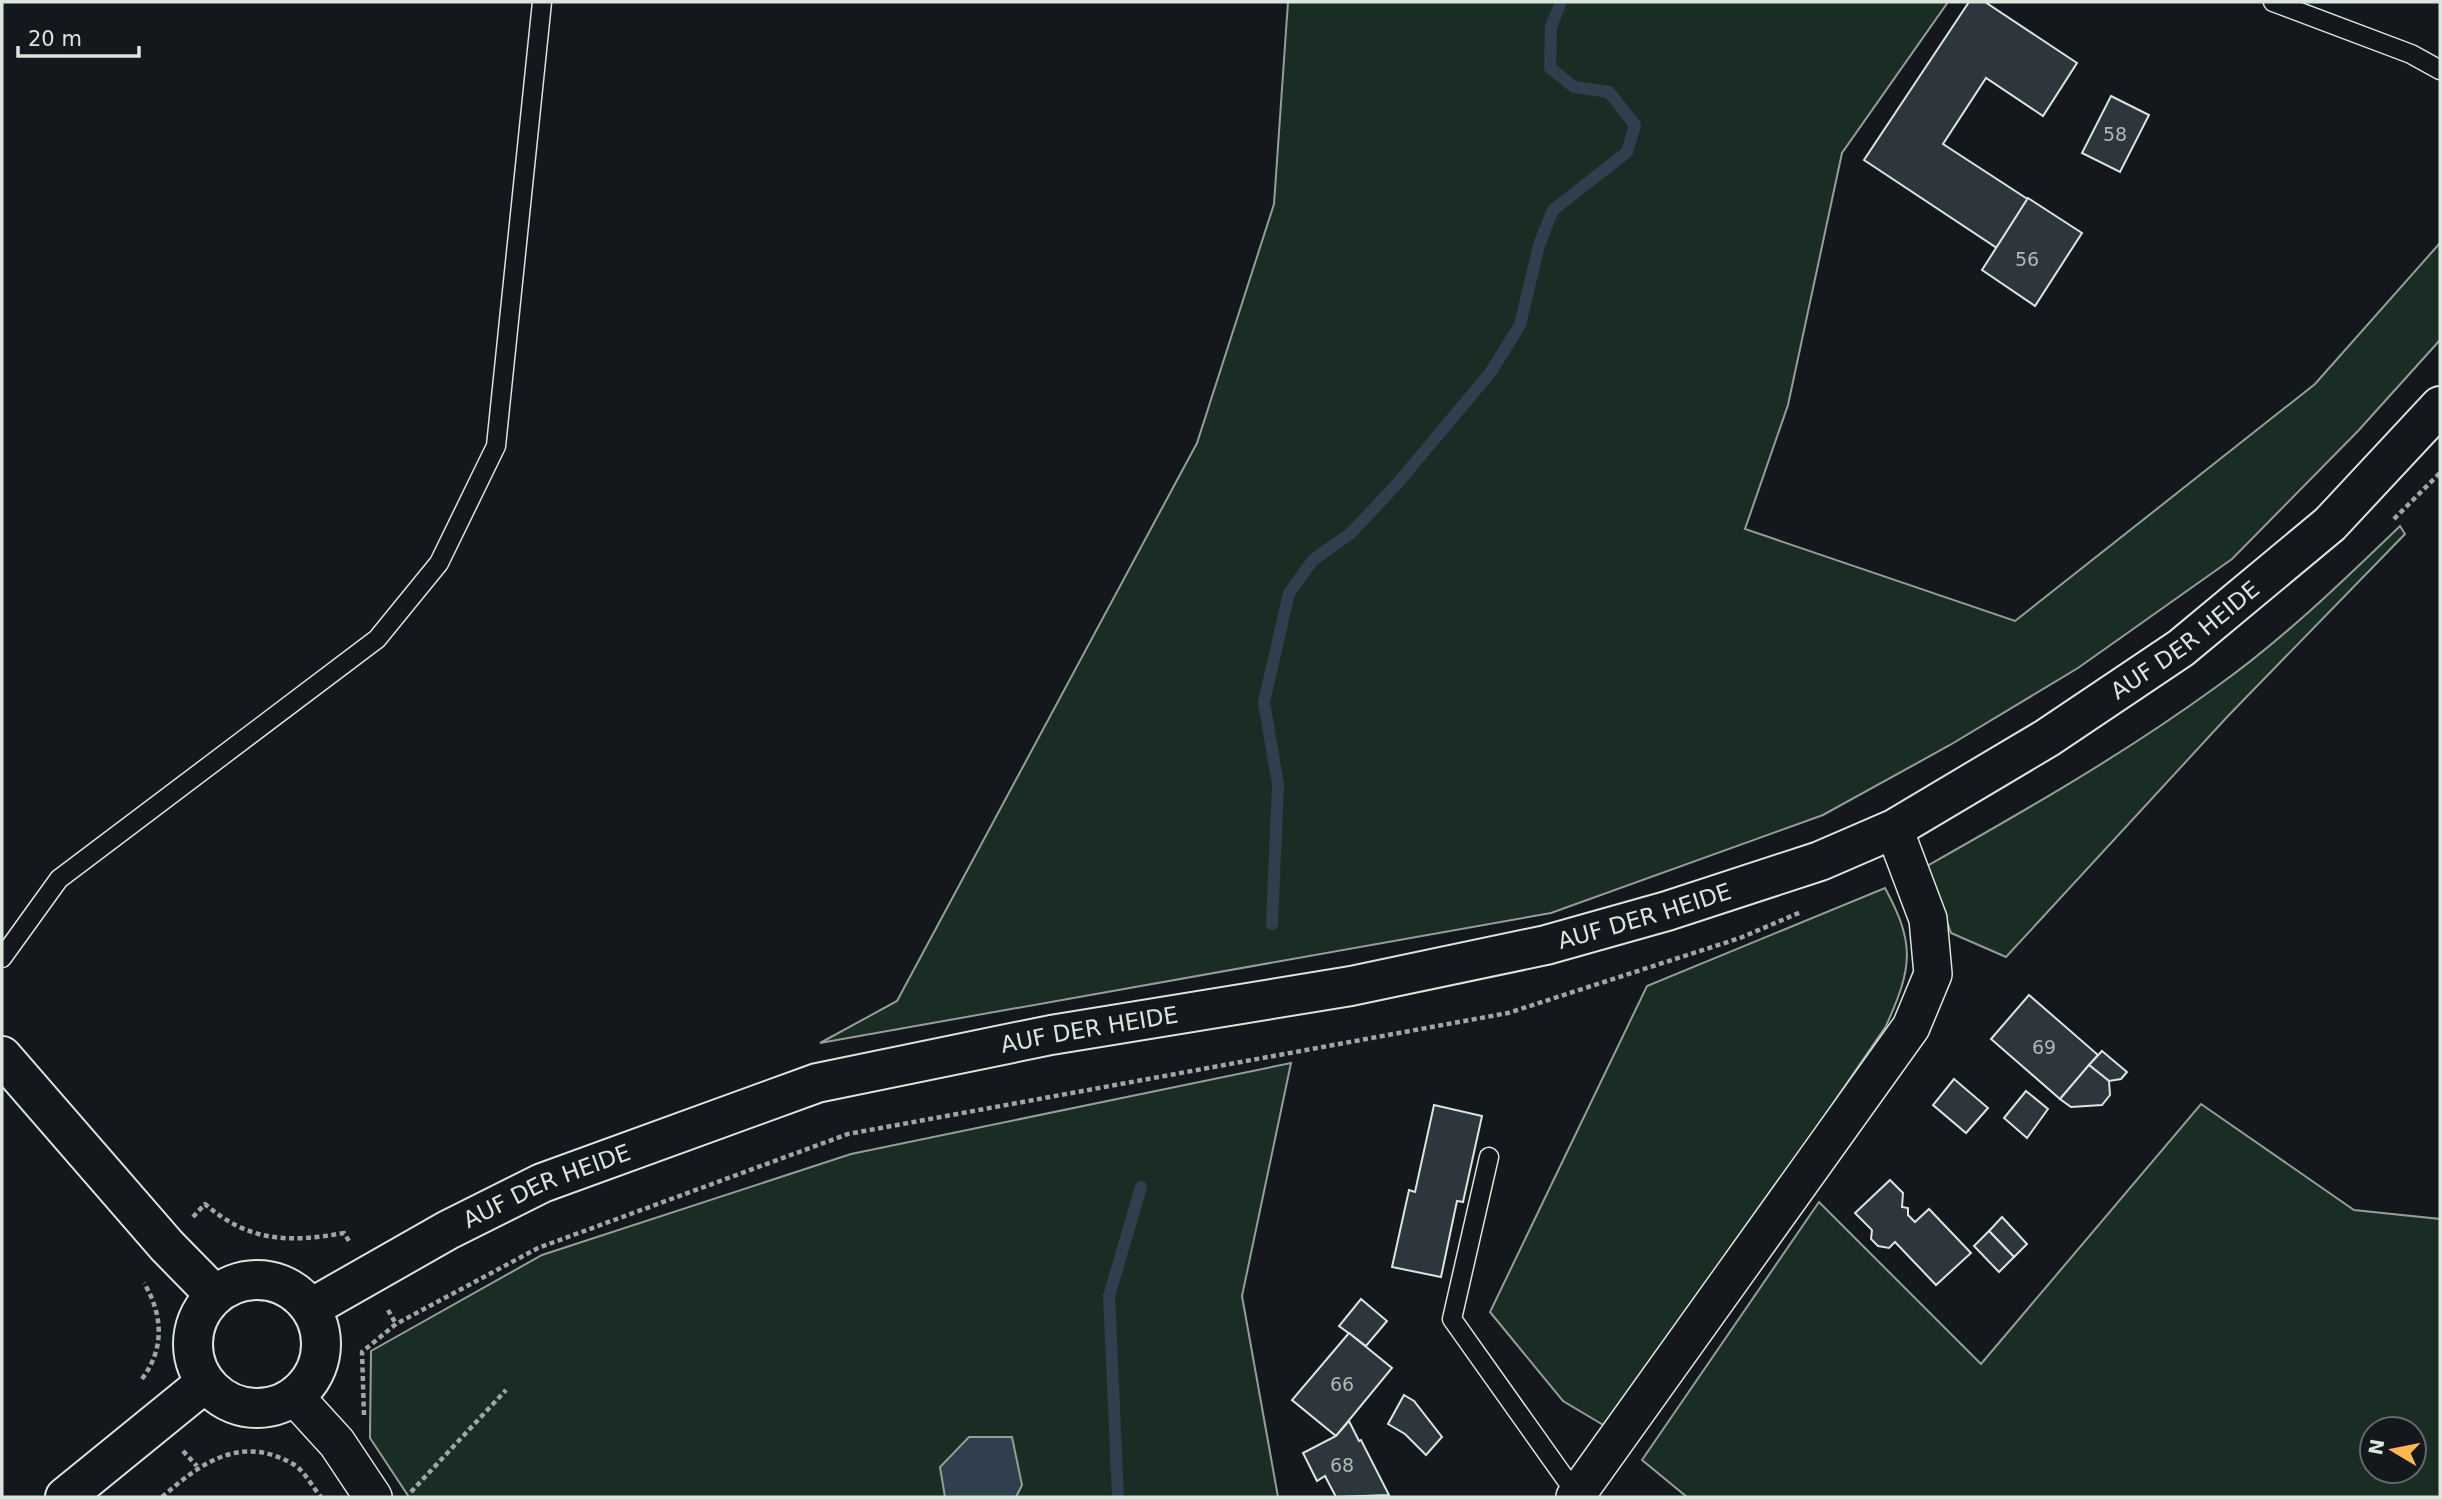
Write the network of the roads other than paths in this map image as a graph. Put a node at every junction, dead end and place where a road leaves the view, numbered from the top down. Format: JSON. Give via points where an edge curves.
{"nodes":[{"id":1,"x":542,"y":2,"type":"edge"},
{"id":2,"x":2273,"y":2,"type":"edge"},
{"id":3,"x":2440,"y":70,"type":"edge"},
{"id":4,"x":2440,"y":406,"type":"edge"},
{"id":5,"x":1894,"y":829,"type":"junction"},
{"id":6,"x":2,"y":958,"type":"edge"},
{"id":7,"x":2,"y":1056,"type":"edge"},
{"id":8,"x":1489,"y":1157,"type":"dead end"},
{"id":9,"x":215,"y":1295,"type":"junction"},
{"id":10,"x":311,"y":1308,"type":"junction"},
{"id":11,"x":205,"y":1383,"type":"junction"},
{"id":12,"x":295,"y":1398,"type":"junction"},
{"id":13,"x":1576,"y":1496,"type":"edge"},
{"id":14,"x":65,"y":1497,"type":"edge"},
{"id":15,"x":373,"y":1497,"type":"edge"}],
"edges":[{"from":1,"to":6,"type":"lane","via":[[496,446],[439,563],[377,639],[60,879]]},
{"from":2,"to":3,"type":"lane","via":[[2410,54]]},
{"from":4,"to":5,"type":"street","name":"AUF DER HEIDE","via":[[2330,524],[2181,648],[2047,738]]},
{"from":5,"to":10,"type":"street","name":"AUF DER HEIDE","via":[[1795,869],[1546,945],[1351,986],[1051,1035],[817,1083],[542,1183]]},
{"from":5,"to":13,"type":"street","via":[[1928,919],[1933,974],[1911,1027]]},
{"from":7,"to":9,"type":"street"},
{"from":8,"to":13,"type":"lane","via":[[1452,1319]]},
{"from":9,"to":10,"type":"street","via":[[238,1282],[265,1279],[291,1289]]},
{"from":9,"to":11,"type":"street","via":[[200,1314],[193,1337],[195,1361]]},
{"from":10,"to":12,"type":"street","via":[[321,1330],[321,1356],[312,1380]]},
{"from":11,"to":12,"type":"street","via":[[224,1400],[247,1408],[272,1407]]},
{"from":11,"to":14,"type":"street"},
{"from":12,"to":15,"type":"street","via":[[337,1443]]}]}
